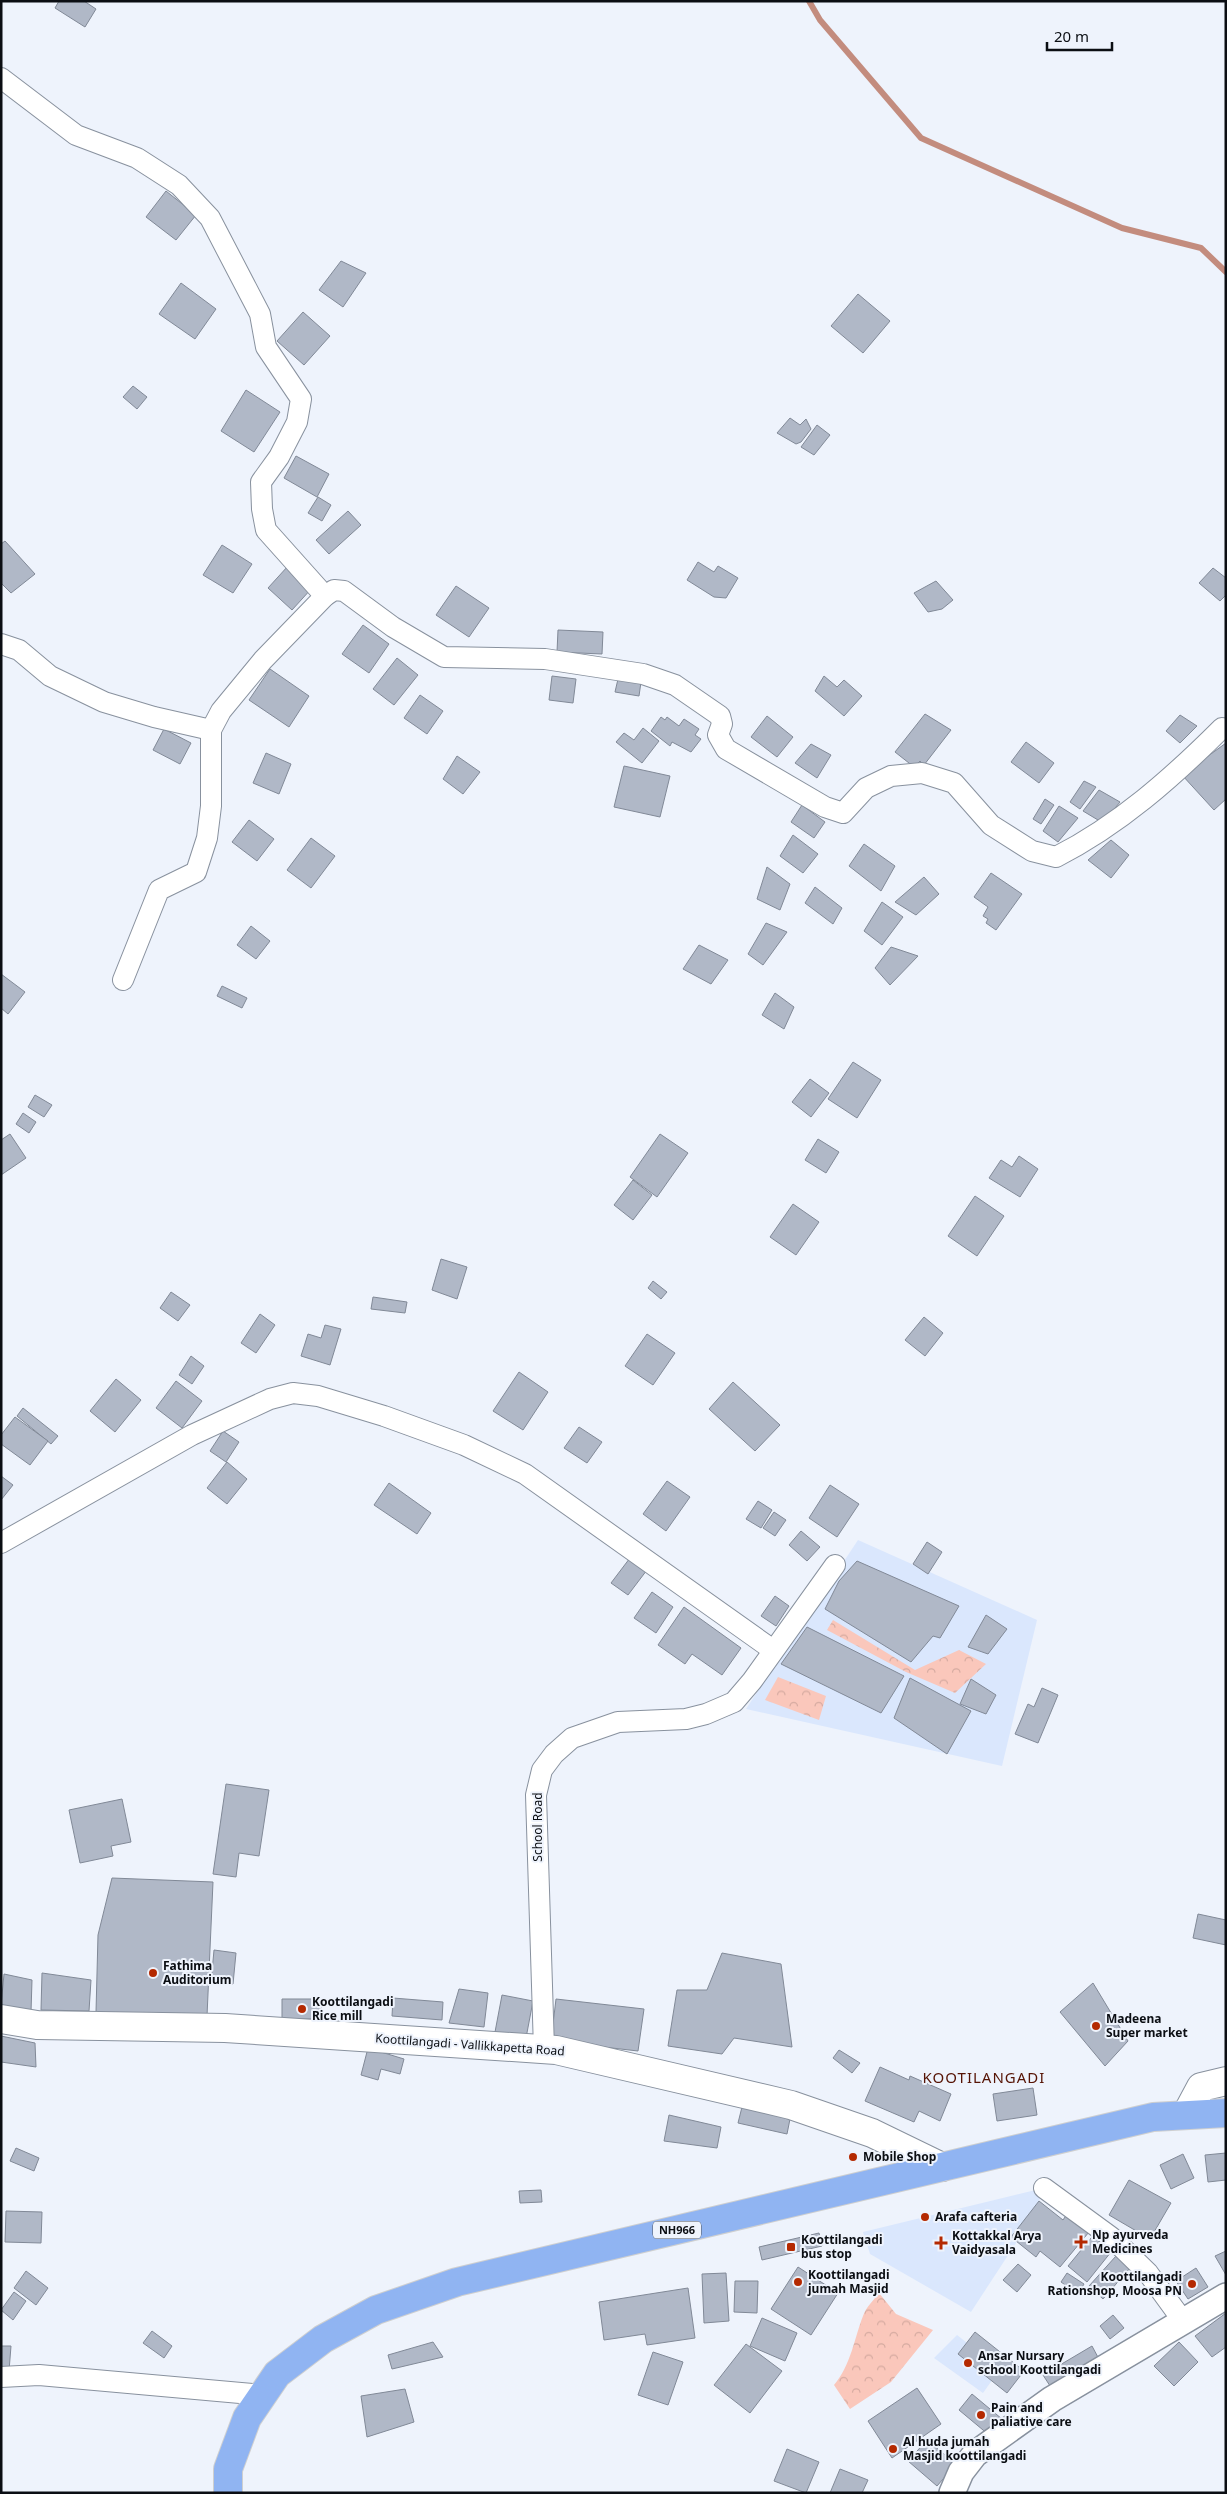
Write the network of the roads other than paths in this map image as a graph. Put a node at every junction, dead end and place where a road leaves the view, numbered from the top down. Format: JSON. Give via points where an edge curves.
{"nodes":[{"id":1,"x":1,"y":78,"type":"edge"},
{"id":2,"x":325,"y":596,"type":"junction"},
{"id":3,"x":1,"y":644,"type":"edge"},
{"id":4,"x":1226,"y":729,"type":"edge"},
{"id":5,"x":210,"y":730,"type":"junction"},
{"id":6,"x":123,"y":980,"type":"dead end"},
{"id":7,"x":1,"y":1542,"type":"edge"},
{"id":8,"x":835,"y":1565,"type":"dead end"},
{"id":9,"x":772,"y":1650,"type":"junction"},
{"id":10,"x":1,"y":2019,"type":"edge"},
{"id":11,"x":544,"y":2049,"type":"junction"},
{"id":12,"x":1226,"y":2081,"type":"edge"},
{"id":13,"x":1226,"y":2113,"type":"edge"},
{"id":14,"x":1186,"y":2115,"type":"junction"},
{"id":15,"x":933,"y":2162,"type":"junction"},
{"id":16,"x":1044,"y":2188,"type":"dead end"},
{"id":17,"x":1226,"y":2296,"type":"edge"},
{"id":18,"x":1183,"y":2320,"type":"junction"},
{"id":19,"x":1,"y":2377,"type":"edge"},
{"id":20,"x":263,"y":2395,"type":"junction"},
{"id":21,"x":228,"y":2493,"type":"edge"},
{"id":22,"x":952,"y":2493,"type":"edge"}],
"edges":[{"from":1,"to":2,"type":"street","via":[[76,136],[137,158],[179,185],[210,218],[260,314],[266,348],[301,399],[297,422],[279,457],[261,482],[266,530]]},
{"from":2,"to":4,"type":"street","via":[[334,590],[344,591],[393,627],[444,657],[545,659],[643,674],[675,685],[720,716],[722,724],[718,735],[726,749],[826,807],[843,813],[866,788],[891,776],[922,773],[954,783],[991,825],[1032,850],[1056,857],[1080,845],[1130,810],[1176,774],[1222,728]]},
{"from":2,"to":5,"type":"street","via":[[263,660],[221,711]]},
{"from":3,"to":5,"type":"street","via":[[19,650],[50,676],[104,702]]},
{"from":5,"to":6,"type":"street","via":[[211,806],[207,838],[196,872],[159,890]]},
{"from":7,"to":9,"type":"street","via":[[192,1435],[270,1399],[293,1392],[318,1396],[384,1416],[464,1446],[525,1474]]},
{"from":8,"to":9,"type":"street","name":"School Road"},
{"from":9,"to":11,"type":"street","name":"School Road","via":[[734,1702],[686,1719],[618,1722],[572,1738],[542,1770],[536,1795]]},
{"from":10,"to":11,"type":"main road","name":"Koottilangadi - Vallikkapetta Road","via":[[37,2025],[225,2028]]},
{"from":11,"to":15,"type":"main road","name":"Koottilangadi - Vallikkapetta Road","via":[[791,2105],[872,2133]]},
{"from":12,"to":14,"type":"main road","via":[[1201,2087]]},
{"from":13,"to":14,"type":"highway","number":"NH966"},
{"from":14,"to":15,"type":"highway","number":"NH966","via":[[1154,2116]]},
{"from":15,"to":20,"type":"highway","number":"NH966","via":[[457,2282],[376,2310],[323,2339],[277,2374]]},
{"from":16,"to":18,"type":"street","via":[[1111,2237],[1148,2273]]},
{"from":17,"to":18,"type":"street"},
{"from":18,"to":22,"type":"street","via":[[1052,2399],[975,2454],[961,2472]]},
{"from":19,"to":20,"type":"street","via":[[39,2375]]},
{"from":20,"to":21,"type":"highway","number":"NH966","via":[[247,2418],[228,2469]]}]}
